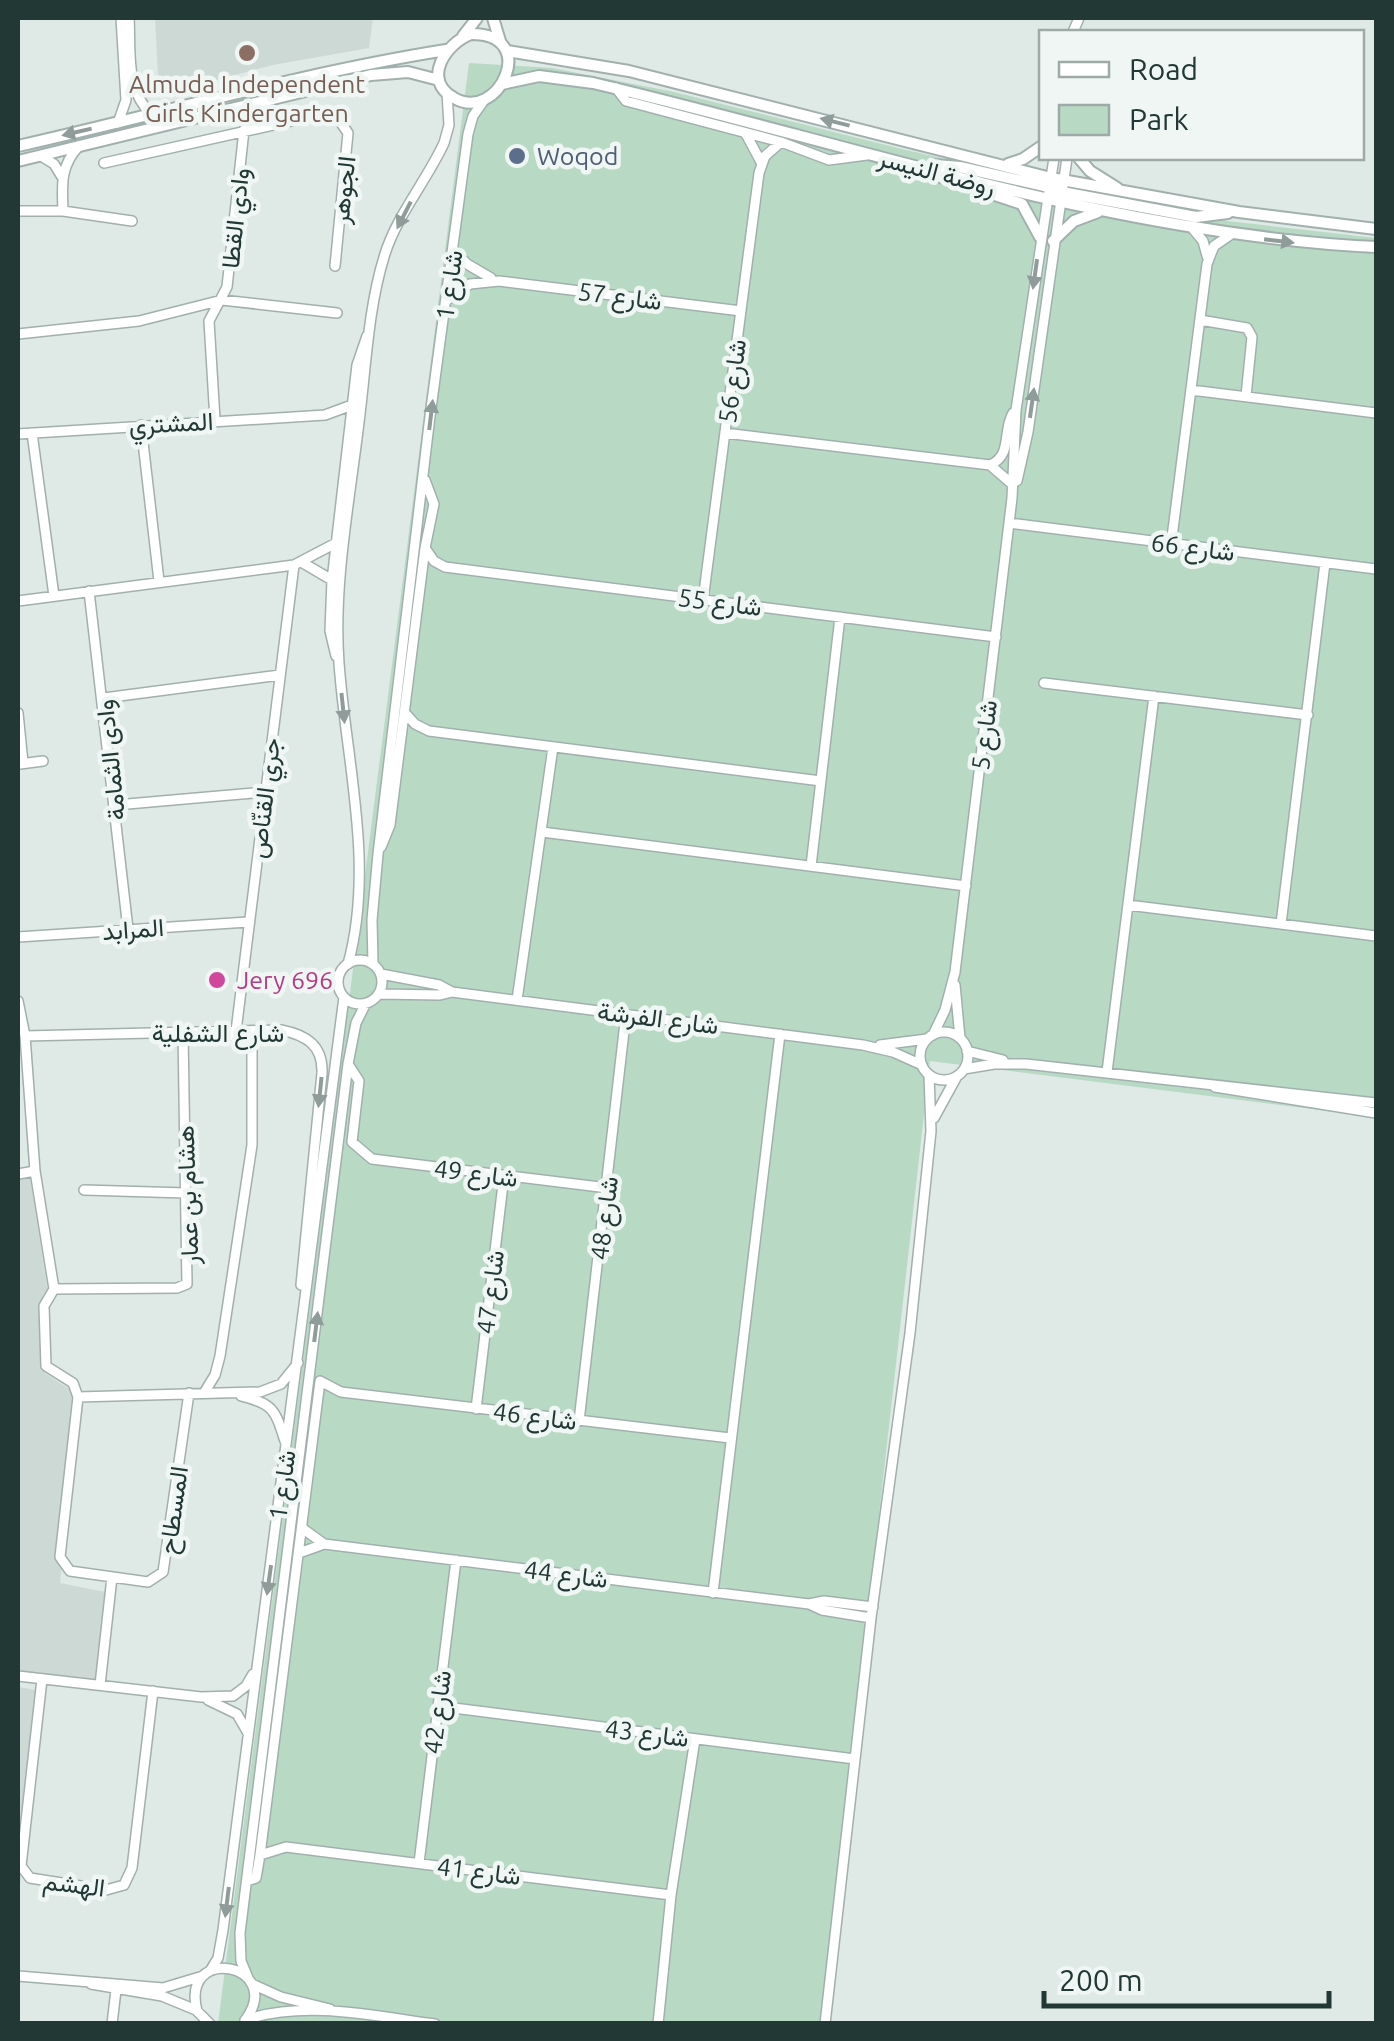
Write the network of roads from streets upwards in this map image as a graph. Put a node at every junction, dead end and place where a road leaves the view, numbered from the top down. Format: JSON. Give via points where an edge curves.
{"nodes":[{"id":1,"x":121,"y":18,"type":"edge"},
{"id":2,"x":129,"y":18,"type":"edge"},
{"id":3,"x":477,"y":18,"type":"edge"},
{"id":4,"x":493,"y":18,"type":"edge"},
{"id":5,"x":1074,"y":30,"type":"edge"},
{"id":6,"x":1082,"y":30,"type":"edge"},
{"id":7,"x":462,"y":38,"type":"junction"},
{"id":8,"x":504,"y":47,"type":"junction"},
{"id":9,"x":446,"y":50,"type":"junction"},
{"id":10,"x":440,"y":80,"type":"junction"},
{"id":11,"x":502,"y":84,"type":"junction"},
{"id":12,"x":616,"y":88,"type":"junction"},
{"id":13,"x":447,"y":93,"type":"junction"},
{"id":14,"x":487,"y":97,"type":"junction"},
{"id":15,"x":152,"y":115,"type":"junction"},
{"id":16,"x":118,"y":123,"type":"junction"},
{"id":17,"x":244,"y":130,"type":"junction"},
{"id":18,"x":744,"y":132,"type":"junction"},
{"id":19,"x":780,"y":142,"type":"junction"},
{"id":20,"x":18,"y":146,"type":"edge"},
{"id":21,"x":79,"y":146,"type":"junction"},
{"id":22,"x":1039,"y":148,"type":"edge"},
{"id":23,"x":870,"y":154,"type":"junction"},
{"id":24,"x":41,"y":156,"type":"junction"},
{"id":25,"x":1054,"y":160,"type":"edge"},
{"id":26,"x":1067,"y":160,"type":"edge"},
{"id":27,"x":1082,"y":160,"type":"edge"},
{"id":28,"x":18,"y":162,"type":"edge"},
{"id":29,"x":761,"y":162,"type":"junction"},
{"id":30,"x":104,"y":163,"type":"dead end"},
{"id":31,"x":1005,"y":165,"type":"junction"},
{"id":32,"x":924,"y":167,"type":"junction"},
{"id":33,"x":62,"y":177,"type":"junction"},
{"id":34,"x":1050,"y":182,"type":"junction"},
{"id":35,"x":1062,"y":191,"type":"junction"},
{"id":36,"x":1127,"y":193,"type":"junction"},
{"id":37,"x":1047,"y":200,"type":"junction"},
{"id":38,"x":63,"y":210,"type":"junction"},
{"id":39,"x":18,"y":211,"type":"edge"},
{"id":40,"x":1099,"y":212,"type":"junction"},
{"id":41,"x":1238,"y":212,"type":"junction"},
{"id":42,"x":132,"y":221,"type":"dead end"},
{"id":43,"x":1192,"y":229,"type":"junction"},
{"id":44,"x":1376,"y":229,"type":"edge"},
{"id":45,"x":1230,"y":235,"type":"junction"},
{"id":46,"x":1040,"y":237,"type":"junction"},
{"id":47,"x":1053,"y":240,"type":"junction"},
{"id":48,"x":1376,"y":247,"type":"edge"},
{"id":49,"x":454,"y":251,"type":"junction"},
{"id":50,"x":1208,"y":264,"type":"junction"},
{"id":51,"x":335,"y":266,"type":"dead end"},
{"id":52,"x":498,"y":281,"type":"junction"},
{"id":53,"x":222,"y":300,"type":"junction"},
{"id":54,"x":447,"y":300,"type":"junction"},
{"id":55,"x":741,"y":311,"type":"junction"},
{"id":56,"x":337,"y":313,"type":"dead end"},
{"id":57,"x":1200,"y":320,"type":"junction"},
{"id":58,"x":371,"y":329,"type":"junction"},
{"id":59,"x":18,"y":334,"type":"edge"},
{"id":60,"x":1191,"y":390,"type":"junction"},
{"id":61,"x":1246,"y":396,"type":"junction"},
{"id":62,"x":352,"y":404,"type":"junction"},
{"id":63,"x":1016,"y":410,"type":"junction"},
{"id":64,"x":1376,"y":413,"type":"edge"},
{"id":65,"x":325,"y":415,"type":"junction"},
{"id":66,"x":215,"y":420,"type":"junction"},
{"id":67,"x":141,"y":425,"type":"junction"},
{"id":68,"x":32,"y":432,"type":"junction"},
{"id":69,"x":348,"y":433,"type":"junction"},
{"id":70,"x":726,"y":433,"type":"junction"},
{"id":71,"x":18,"y":434,"type":"edge"},
{"id":72,"x":990,"y":466,"type":"junction"},
{"id":73,"x":424,"y":477,"type":"junction"},
{"id":74,"x":1012,"y":484,"type":"junction"},
{"id":75,"x":1012,"y":498,"type":"junction"},
{"id":76,"x":1009,"y":523,"type":"junction"},
{"id":77,"x":336,"y":544,"type":"junction"},
{"id":78,"x":1172,"y":545,"type":"junction"},
{"id":79,"x":425,"y":548,"type":"junction"},
{"id":80,"x":1325,"y":563,"type":"junction"},
{"id":81,"x":298,"y":564,"type":"junction"},
{"id":82,"x":445,"y":567,"type":"junction"},
{"id":83,"x":1376,"y":569,"type":"edge"},
{"id":84,"x":332,"y":580,"type":"junction"},
{"id":85,"x":160,"y":581,"type":"junction"},
{"id":86,"x":421,"y":581,"type":"junction"},
{"id":87,"x":89,"y":591,"type":"junction"},
{"id":88,"x":54,"y":596,"type":"junction"},
{"id":89,"x":703,"y":600,"type":"junction"},
{"id":90,"x":18,"y":601,"type":"edge"},
{"id":91,"x":840,"y":616,"type":"junction"},
{"id":92,"x":996,"y":636,"type":"junction"},
{"id":93,"x":338,"y":661,"type":"junction"},
{"id":94,"x":280,"y":675,"type":"junction"},
{"id":95,"x":1044,"y":683,"type":"dead end"},
{"id":96,"x":1154,"y":696,"type":"junction"},
{"id":97,"x":104,"y":698,"type":"junction"},
{"id":98,"x":18,"y":713,"type":"edge"},
{"id":99,"x":405,"y":713,"type":"junction"},
{"id":100,"x":1308,"y":715,"type":"junction"},
{"id":101,"x":429,"y":731,"type":"junction"},
{"id":102,"x":402,"y":740,"type":"junction"},
{"id":103,"x":553,"y":748,"type":"junction"},
{"id":104,"x":44,"y":761,"type":"dead end"},
{"id":105,"x":20,"y":764,"type":"edge"},
{"id":106,"x":820,"y":781,"type":"junction"},
{"id":107,"x":264,"y":792,"type":"junction"},
{"id":108,"x":116,"y":806,"type":"junction"},
{"id":109,"x":542,"y":832,"type":"junction"},
{"id":110,"x":378,"y":854,"type":"junction"},
{"id":111,"x":811,"y":866,"type":"junction"},
{"id":112,"x":966,"y":886,"type":"junction"},
{"id":113,"x":1128,"y":905,"type":"junction"},
{"id":114,"x":248,"y":922,"type":"junction"},
{"id":115,"x":1282,"y":924,"type":"junction"},
{"id":116,"x":128,"y":929,"type":"junction"},
{"id":117,"x":1376,"y":936,"type":"edge"},
{"id":118,"x":18,"y":937,"type":"edge"},
{"id":119,"x":348,"y":964,"type":"junction"},
{"id":120,"x":372,"y":964,"type":"junction"},
{"id":121,"x":955,"y":972,"type":"junction"},
{"id":122,"x":381,"y":974,"type":"junction"},
{"id":123,"x":452,"y":992,"type":"junction"},
{"id":124,"x":378,"y":994,"type":"junction"},
{"id":125,"x":344,"y":997,"type":"junction"},
{"id":126,"x":516,"y":1000,"type":"junction"},
{"id":127,"x":18,"y":1001,"type":"edge"},
{"id":128,"x":366,"y":1003,"type":"junction"},
{"id":129,"x":626,"y":1014,"type":"junction"},
{"id":130,"x":183,"y":1032,"type":"junction"},
{"id":131,"x":232,"y":1032,"type":"junction"},
{"id":132,"x":780,"y":1034,"type":"junction"},
{"id":133,"x":25,"y":1036,"type":"junction"},
{"id":134,"x":930,"y":1037,"type":"junction"},
{"id":135,"x":960,"y":1038,"type":"junction"},
{"id":136,"x":863,"y":1045,"type":"junction"},
{"id":137,"x":968,"y":1051,"type":"junction"},
{"id":138,"x":348,"y":1064,"type":"junction"},
{"id":139,"x":1026,"y":1064,"type":"junction"},
{"id":140,"x":922,"y":1065,"type":"junction"},
{"id":141,"x":960,"y":1072,"type":"junction"},
{"id":142,"x":1107,"y":1072,"type":"junction"},
{"id":143,"x":929,"y":1075,"type":"junction"},
{"id":144,"x":1212,"y":1086,"type":"junction"},
{"id":145,"x":1376,"y":1104,"type":"edge"},
{"id":146,"x":1376,"y":1112,"type":"edge"},
{"id":147,"x":931,"y":1131,"type":"junction"},
{"id":148,"x":352,"y":1142,"type":"joint"},
{"id":149,"x":34,"y":1171,"type":"junction"},
{"id":150,"x":18,"y":1174,"type":"edge"},
{"id":151,"x":504,"y":1176,"type":"junction"},
{"id":152,"x":608,"y":1188,"type":"junction"},
{"id":153,"x":84,"y":1190,"type":"dead end"},
{"id":154,"x":186,"y":1193,"type":"junction"},
{"id":155,"x":54,"y":1289,"type":"junction"},
{"id":156,"x":303,"y":1314,"type":"junction"},
{"id":157,"x":298,"y":1362,"type":"junction"},
{"id":158,"x":320,"y":1382,"type":"joint"},
{"id":159,"x":340,"y":1392,"type":"junction"},
{"id":160,"x":190,"y":1393,"type":"junction"},
{"id":161,"x":204,"y":1393,"type":"junction"},
{"id":162,"x":228,"y":1393,"type":"junction"},
{"id":163,"x":78,"y":1398,"type":"junction"},
{"id":164,"x":318,"y":1400,"type":"junction"},
{"id":165,"x":476,"y":1409,"type":"junction"},
{"id":166,"x":579,"y":1421,"type":"junction"},
{"id":167,"x":730,"y":1438,"type":"junction"},
{"id":168,"x":287,"y":1446,"type":"junction"},
{"id":169,"x":302,"y":1528,"type":"junction"},
{"id":170,"x":324,"y":1544,"type":"junction"},
{"id":171,"x":299,"y":1553,"type":"junction"},
{"id":172,"x":456,"y":1560,"type":"junction"},
{"id":173,"x":112,"y":1577,"type":"junction"},
{"id":174,"x":713,"y":1592,"type":"junction"},
{"id":175,"x":872,"y":1612,"type":"junction"},
{"id":176,"x":257,"y":1668,"type":"junction"},
{"id":177,"x":18,"y":1676,"type":"edge"},
{"id":178,"x":42,"y":1678,"type":"junction"},
{"id":179,"x":100,"y":1685,"type":"junction"},
{"id":180,"x":153,"y":1692,"type":"junction"},
{"id":181,"x":201,"y":1697,"type":"junction"},
{"id":182,"x":438,"y":1706,"type":"junction"},
{"id":183,"x":248,"y":1734,"type":"junction"},
{"id":184,"x":695,"y":1739,"type":"junction"},
{"id":185,"x":855,"y":1759,"type":"junction"},
{"id":186,"x":263,"y":1833,"type":"junction"},
{"id":187,"x":286,"y":1847,"type":"junction"},
{"id":188,"x":260,"y":1855,"type":"junction"},
{"id":189,"x":419,"y":1863,"type":"junction"},
{"id":190,"x":247,"y":1881,"type":"junction"},
{"id":191,"x":671,"y":1894,"type":"junction"},
{"id":192,"x":206,"y":1974,"type":"junction"},
{"id":193,"x":18,"y":1976,"type":"edge"},
{"id":194,"x":250,"y":1981,"type":"junction"},
{"id":195,"x":89,"y":1982,"type":"junction"},
{"id":196,"x":116,"y":1990,"type":"junction"},
{"id":197,"x":197,"y":2010,"type":"junction"},
{"id":198,"x":333,"y":2011,"type":"junction"},
{"id":199,"x":399,"y":2021,"type":"edge"},
{"id":200,"x":243,"y":2022,"type":"edge"},
{"id":201,"x":207,"y":2023,"type":"edge"},
{"id":202,"x":112,"y":2024,"type":"edge"},
{"id":203,"x":435,"y":2024,"type":"edge"},
{"id":204,"x":658,"y":2024,"type":"edge"},
{"id":205,"x":825,"y":2024,"type":"edge"}],
"edges":[{"from":1,"to":16,"type":"street","via":[[126,100]]},
{"from":2,"to":15,"type":"street","via":[[133,87]]},
{"from":3,"to":7,"type":"street"},
{"from":4,"to":8,"type":"street"},
{"from":5,"to":6,"type":"street","via":[[1079,18]]},
{"from":7,"to":8,"type":"street","via":[[482,34]]},
{"from":7,"to":9,"type":"street"},
{"from":8,"to":11,"type":"street"},
{"from":31,"to":8,"type":"street","name":"روضة النيسر","one_way":true,"via":[[630,71]]},
{"from":9,"to":10,"type":"street"},
{"from":9,"to":15,"type":"street"},
{"from":10,"to":13,"type":"street"},
{"from":10,"to":21,"type":"street","via":[[387,72]]},
{"from":11,"to":12,"type":"street","name":"روضة النيسر","via":[[539,76]]},
{"from":11,"to":14,"type":"street"},
{"from":12,"to":18,"type":"street","via":[[626,101]]},
{"from":12,"to":23,"type":"street","name":"روضة النيسر"},
{"from":13,"to":14,"type":"street","via":[[466,102]]},
{"from":13,"to":58,"type":"street","one_way":true,"via":[[446,135],[384,256]]},
{"from":14,"to":49,"type":"street","name":"شارع 1","via":[[468,134]]},
{"from":15,"to":16,"type":"street"},
{"from":16,"to":20,"type":"street","one_way":true},
{"from":17,"to":30,"type":"street","name":"الجوهر"},
{"from":17,"to":51,"type":"street","name":"الجوهر","via":[[328,114],[345,124]]},
{"from":17,"to":53,"type":"street","name":"وادي القطا"},
{"from":18,"to":19,"type":"street"},
{"from":18,"to":29,"type":"street"},
{"from":19,"to":23,"type":"street","via":[[829,160]]},
{"from":19,"to":29,"type":"street"},
{"from":21,"to":24,"type":"street"},
{"from":21,"to":33,"type":"street"},
{"from":22,"to":31,"type":"street"},
{"from":23,"to":32,"type":"street","name":"روضة النيسر"},
{"from":24,"to":28,"type":"street"},
{"from":24,"to":33,"type":"street"},
{"from":25,"to":34,"type":"street"},
{"from":26,"to":35,"type":"street"},
{"from":27,"to":36,"type":"street"},
{"from":29,"to":55,"type":"street","name":"شارع 56"},
{"from":31,"to":34,"type":"street","name":"روضة النيسر"},
{"from":32,"to":34,"type":"street"},
{"from":32,"to":37,"type":"street","name":"روضة النيسر"},
{"from":32,"to":46,"type":"street","via":[[943,180],[1022,204]]},
{"from":33,"to":38,"type":"street"},
{"from":34,"to":35,"type":"street","name":"روضة النيسر"},
{"from":34,"to":37,"type":"street"},
{"from":35,"to":36,"type":"street","name":"روضة النيسر"},
{"from":35,"to":37,"type":"street","name":"روضة النيسر"},
{"from":35,"to":40,"type":"street","name":"روضة النيسر"},
{"from":35,"to":41,"type":"street","via":[[1196,217]]},
{"from":35,"to":47,"type":"street"},
{"from":36,"to":41,"type":"street","name":"روضة النيسر"},
{"from":37,"to":46,"type":"street"},
{"from":38,"to":39,"type":"street"},
{"from":38,"to":42,"type":"street"},
{"from":40,"to":43,"type":"street","name":"روضة النيسر"},
{"from":40,"to":47,"type":"street"},
{"from":41,"to":44,"type":"street","name":"روضة النيسر"},
{"from":43,"to":45,"type":"street","name":"روضة النيسر"},
{"from":43,"to":50,"type":"street"},
{"from":45,"to":48,"type":"street","name":"روضة النيسر","one_way":true},
{"from":45,"to":50,"type":"street","via":[[1214,246]]},
{"from":46,"to":63,"type":"street","one_way":true},
{"from":75,"to":47,"type":"street","one_way":true,"via":[[1028,432]]},
{"from":49,"to":52,"type":"street","name":"شارع 57"},
{"from":49,"to":54,"type":"street","name":"شارع 1"},
{"from":50,"to":57,"type":"street"},
{"from":52,"to":54,"type":"street","name":"شارع 57","via":[[470,284]]},
{"from":52,"to":55,"type":"street","name":"شارع 57"},
{"from":53,"to":56,"type":"street"},
{"from":53,"to":59,"type":"street","via":[[139,321]]},
{"from":53,"to":66,"type":"street","name":"وادي القطا","via":[[209,321]]},
{"from":73,"to":54,"type":"street","name":"شارع 1","one_way":true},
{"from":55,"to":70,"type":"street","name":"شارع 56"},
{"from":57,"to":60,"type":"street"},
{"from":57,"to":61,"type":"street","via":[[1247,328],[1252,337]]},
{"from":58,"to":62,"type":"street"},
{"from":58,"to":93,"type":"street","via":[[344,542]]},
{"from":60,"to":61,"type":"street"},
{"from":60,"to":78,"type":"street"},
{"from":61,"to":64,"type":"street"},
{"from":62,"to":65,"type":"street","name":"المشتري"},
{"from":62,"to":69,"type":"street"},
{"from":63,"to":72,"type":"street","via":[[1005,453]]},
{"from":63,"to":74,"type":"street"},
{"from":65,"to":66,"type":"street","name":"المشتري"},
{"from":65,"to":69,"type":"street"},
{"from":66,"to":67,"type":"street","name":"المشتري"},
{"from":67,"to":68,"type":"street","name":"المشتري"},
{"from":67,"to":85,"type":"street"},
{"from":68,"to":71,"type":"street","name":"المشتري"},
{"from":68,"to":88,"type":"street"},
{"from":69,"to":77,"type":"street"},
{"from":70,"to":72,"type":"street"},
{"from":70,"to":89,"type":"street","name":"شارع 56"},
{"from":72,"to":74,"type":"street"},
{"from":73,"to":79,"type":"street","name":"شارع 1","via":[[434,504]]},
{"from":73,"to":110,"type":"street","name":"شارع 1"},
{"from":74,"to":75,"type":"street"},
{"from":75,"to":76,"type":"street","name":"شارع 5"},
{"from":76,"to":78,"type":"street","name":"شارع 66"},
{"from":76,"to":92,"type":"street","name":"شارع 5"},
{"from":77,"to":81,"type":"street"},
{"from":77,"to":84,"type":"street"},
{"from":78,"to":80,"type":"street","name":"شارع 66"},
{"from":79,"to":82,"type":"street"},
{"from":79,"to":86,"type":"street","name":"شارع 1"},
{"from":80,"to":83,"type":"street","name":"شارع 66"},
{"from":80,"to":100,"type":"street"},
{"from":81,"to":84,"type":"street"},
{"from":81,"to":85,"type":"street"},
{"from":81,"to":94,"type":"street","name":"جري القنّاص"},
{"from":82,"to":86,"type":"street"},
{"from":82,"to":89,"type":"street","name":"شارع 55"},
{"from":84,"to":93,"type":"street","via":[[330,631]]},
{"from":85,"to":87,"type":"street"},
{"from":86,"to":99,"type":"street","name":"شارع 1"},
{"from":87,"to":88,"type":"street"},
{"from":87,"to":97,"type":"street","name":"وادى الثمامة"},
{"from":88,"to":90,"type":"street"},
{"from":89,"to":91,"type":"street","name":"شارع 55"},
{"from":91,"to":92,"type":"street","name":"شارع 55"},
{"from":91,"to":106,"type":"street"},
{"from":92,"to":112,"type":"street","name":"شارع 5"},
{"from":93,"to":119,"type":"street","one_way":true,"via":[[357,832],[356,929]]},
{"from":94,"to":97,"type":"street"},
{"from":94,"to":107,"type":"street","name":"جري القنّاص"},
{"from":95,"to":96,"type":"street"},
{"from":96,"to":100,"type":"street"},
{"from":96,"to":113,"type":"street"},
{"from":97,"to":108,"type":"street","name":"وادى الثمامة"},
{"from":98,"to":105,"type":"street"},
{"from":99,"to":101,"type":"street"},
{"from":99,"to":102,"type":"street","name":"شارع 1"},
{"from":100,"to":115,"type":"street"},
{"from":101,"to":102,"type":"street"},
{"from":101,"to":103,"type":"street"},
{"from":102,"to":110,"type":"street","name":"شارع 1","via":[[390,825]]},
{"from":103,"to":106,"type":"street"},
{"from":103,"to":109,"type":"street"},
{"from":104,"to":105,"type":"street"},
{"from":106,"to":111,"type":"street"},
{"from":107,"to":108,"type":"street"},
{"from":107,"to":114,"type":"street","name":"جري القنّاص"},
{"from":108,"to":116,"type":"street","name":"وادى الثمامة"},
{"from":109,"to":111,"type":"street"},
{"from":109,"to":126,"type":"street"},
{"from":110,"to":120,"type":"street","name":"شارع 1"},
{"from":111,"to":112,"type":"street"},
{"from":112,"to":121,"type":"street","name":"شارع 5"},
{"from":113,"to":115,"type":"street"},
{"from":113,"to":142,"type":"street"},
{"from":114,"to":116,"type":"street","name":"المرابد"},
{"from":114,"to":131,"type":"street","name":"جري القنّاص"},
{"from":115,"to":117,"type":"street"},
{"from":116,"to":118,"type":"street","name":"المرابد"},
{"from":119,"to":120,"type":"street"},
{"from":119,"to":125,"type":"street","via":[[338,980]]},
{"from":120,"to":122,"type":"street"},
{"from":121,"to":134,"type":"street","name":"شارع 5"},
{"from":121,"to":135,"type":"street","name":"شارع 5"},
{"from":122,"to":123,"type":"street","name":"شارع الفرشة"},
{"from":122,"to":124,"type":"street"},
{"from":123,"to":124,"type":"street","name":"شارع الفرشة"},
{"from":123,"to":126,"type":"street","name":"شارع الفرشة"},
{"from":124,"to":128,"type":"street"},
{"from":125,"to":128,"type":"street"},
{"from":125,"to":156,"type":"street","name":"شارع 1"},
{"from":126,"to":129,"type":"street","name":"شارع الفرشة"},
{"from":127,"to":133,"type":"street"},
{"from":128,"to":138,"type":"street","name":"شارع 1"},
{"from":129,"to":132,"type":"street","name":"شارع الفرشة"},
{"from":129,"to":152,"type":"street","name":"شارع 48"},
{"from":130,"to":131,"type":"street","name":"شارع الشفلية"},
{"from":130,"to":133,"type":"street","name":"شارع الشفلية"},
{"from":130,"to":154,"type":"street","name":"هشام بن عمار"},
{"from":131,"to":156,"type":"street","name":"شارع الشفلية","one_way":true,"via":[[301,1035],[323,1062]]},
{"from":131,"to":161,"type":"street","via":[[252,1050],[252,1145],[220,1356]]},
{"from":132,"to":136,"type":"street","name":"شارع الفرشة"},
{"from":132,"to":167,"type":"street"},
{"from":133,"to":149,"type":"street"},
{"from":134,"to":135,"type":"street","via":[[947,1032]]},
{"from":134,"to":136,"type":"street","name":"شارع الفرشة"},
{"from":134,"to":140,"type":"street","via":[[920,1051]]},
{"from":135,"to":137,"type":"street"},
{"from":136,"to":140,"type":"street","name":"شارع الفرشة"},
{"from":137,"to":139,"type":"street"},
{"from":137,"to":141,"type":"street"},
{"from":138,"to":148,"type":"street","name":"شارع 1","via":[[359,1082]]},
{"from":190,"to":138,"type":"street","name":"شارع 1","one_way":true},
{"from":139,"to":141,"type":"street"},
{"from":139,"to":142,"type":"street"},
{"from":140,"to":143,"type":"street"},
{"from":141,"to":143,"type":"street","via":[[943,1080]]},
{"from":141,"to":147,"type":"street"},
{"from":142,"to":144,"type":"street"},
{"from":143,"to":147,"type":"street"},
{"from":144,"to":145,"type":"street"},
{"from":144,"to":146,"type":"street"},
{"from":147,"to":175,"type":"street"},
{"from":148,"to":151,"type":"street","name":"شارع 49","via":[[378,1161]]},
{"from":149,"to":150,"type":"street"},
{"from":149,"to":155,"type":"street"},
{"from":151,"to":152,"type":"street","name":"شارع 49"},
{"from":151,"to":165,"type":"street","name":"شارع 47"},
{"from":152,"to":166,"type":"street","name":"شارع 48"},
{"from":153,"to":154,"type":"street"},
{"from":154,"to":155,"type":"street","name":"هشام بن عمار","via":[[188,1284]]},
{"from":155,"to":163,"type":"street","via":[[44,1306],[46,1366],[73,1383]]},
{"from":156,"to":157,"type":"street","name":"شارع 1"},
{"from":157,"to":162,"type":"street","via":[[274,1388]]},
{"from":157,"to":168,"type":"street","name":"شارع 1"},
{"from":158,"to":159,"type":"street","name":"شارع 46"},
{"from":158,"to":164,"type":"street","name":"شارع 1"},
{"from":159,"to":164,"type":"street","name":"شارع 46"},
{"from":159,"to":165,"type":"street","name":"شارع 46"},
{"from":160,"to":161,"type":"street"},
{"from":160,"to":163,"type":"street"},
{"from":160,"to":173,"type":"street","name":"المسطاح","via":[[164,1572],[148,1582]]},
{"from":161,"to":162,"type":"street"},
{"from":162,"to":168,"type":"street","via":[[267,1404]]},
{"from":163,"to":173,"type":"street","name":"المسطاح","via":[[60,1557],[70,1571]]},
{"from":164,"to":169,"type":"street","name":"شارع 1"},
{"from":165,"to":166,"type":"street","name":"شارع 46"},
{"from":166,"to":167,"type":"street","name":"شارع 46"},
{"from":167,"to":174,"type":"street"},
{"from":168,"to":176,"type":"street","name":"شارع 1","one_way":true},
{"from":169,"to":170,"type":"street","name":"شارع 44"},
{"from":169,"to":171,"type":"street","name":"شارع 1"},
{"from":170,"to":171,"type":"street","name":"شارع 44"},
{"from":170,"to":172,"type":"street","name":"شارع 44"},
{"from":171,"to":186,"type":"street","name":"شارع 1"},
{"from":172,"to":174,"type":"street","name":"شارع 44"},
{"from":172,"to":182,"type":"street","name":"شارع 42"},
{"from":173,"to":179,"type":"street"},
{"from":174,"to":175,"type":"street","name":"شارع 44"},
{"from":175,"to":185,"type":"street"},
{"from":176,"to":181,"type":"street","via":[[233,1696]]},
{"from":176,"to":183,"type":"street","name":"شارع 1"},
{"from":177,"to":178,"type":"street"},
{"from":178,"to":179,"type":"street"},
{"from":178,"to":180,"type":"street","name":"الهشم","via":[[21,1866],[30,1878],[106,1890],[124,1885],[132,1868]]},
{"from":179,"to":180,"type":"street"},
{"from":180,"to":181,"type":"street"},
{"from":181,"to":183,"type":"street","via":[[238,1714]]},
{"from":182,"to":184,"type":"street","name":"شارع 43"},
{"from":182,"to":189,"type":"street","name":"شارع 42"},
{"from":183,"to":192,"type":"street","name":"شارع 1","one_way":true,"via":[[221,1945]]},
{"from":184,"to":185,"type":"street","name":"شارع 43"},
{"from":184,"to":191,"type":"street"},
{"from":185,"to":205,"type":"street"},
{"from":186,"to":187,"type":"street","name":"شارع 41"},
{"from":186,"to":188,"type":"street","name":"شارع 1"},
{"from":187,"to":188,"type":"street","name":"شارع 41"},
{"from":187,"to":189,"type":"street","name":"شارع 41"},
{"from":188,"to":190,"type":"street","name":"شارع 1","via":[[256,1878]]},
{"from":189,"to":191,"type":"street","name":"شارع 41"},
{"from":190,"to":194,"type":"street","name":"شارع 1","via":[[239,1949]]},
{"from":191,"to":204,"type":"street"},
{"from":192,"to":194,"type":"street","via":[[230,1968]]},
{"from":192,"to":195,"type":"street","via":[[163,1988]]},
{"from":192,"to":197,"type":"street","name":"شارع 1","via":[[194,1999]]},
{"from":193,"to":195,"type":"street"},
{"from":194,"to":198,"type":"street","via":[[281,1998]]},
{"from":194,"to":200,"type":"street","name":"شارع 1","via":[[253,2010]]},
{"from":195,"to":196,"type":"street"},
{"from":196,"to":197,"type":"street","via":[[162,1996]]},
{"from":196,"to":202,"type":"street"},
{"from":197,"to":201,"type":"street"},
{"from":198,"to":199,"type":"street"},
{"from":198,"to":200,"type":"street","via":[[280,2011]]},
{"from":199,"to":203,"type":"street"}]}
